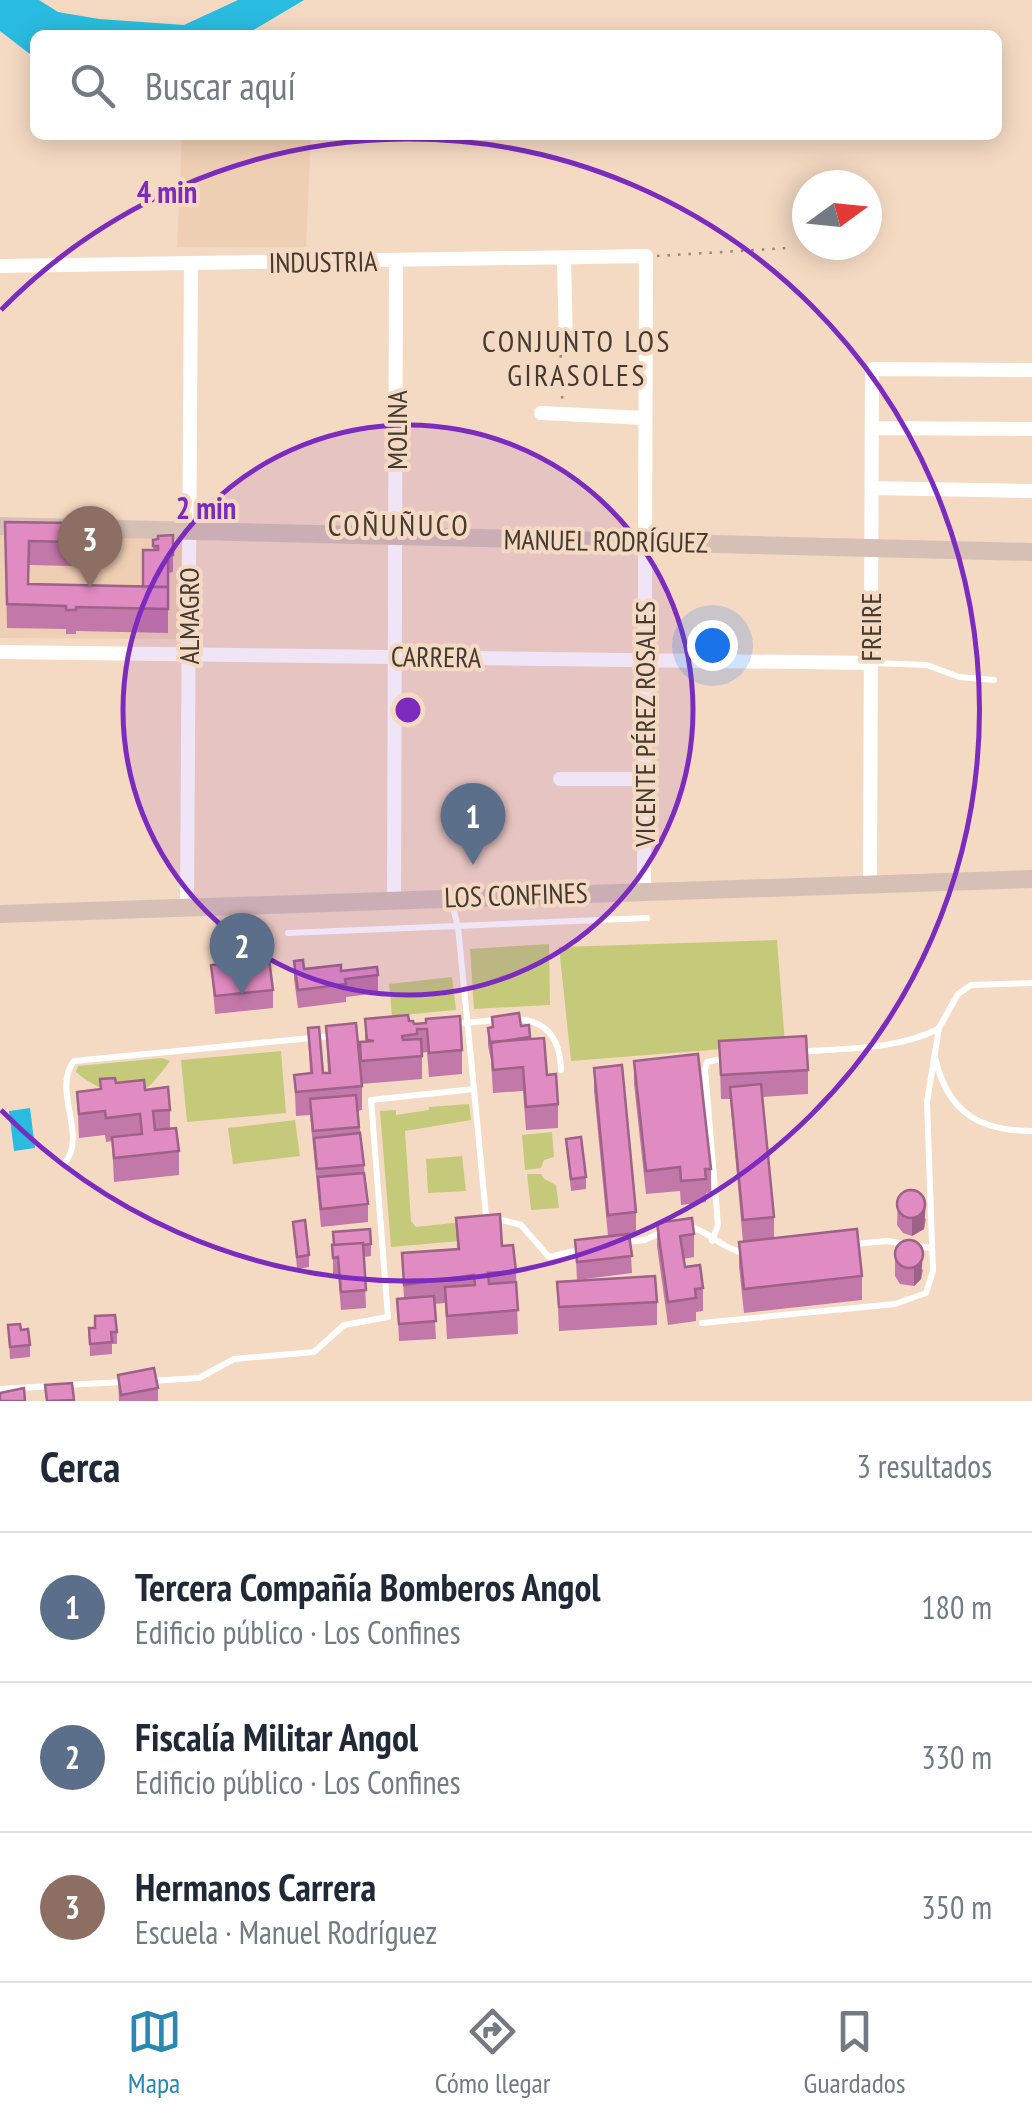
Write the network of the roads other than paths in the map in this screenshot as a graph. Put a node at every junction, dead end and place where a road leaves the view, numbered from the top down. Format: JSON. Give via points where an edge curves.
{"nodes":[{"id":1,"x":646,"y":256,"type":"joint"},
{"id":2,"x":564,"y":258,"type":"junction"},
{"id":3,"x":396,"y":261,"type":"junction"},
{"id":4,"x":191,"y":264,"type":"junction"},
{"id":5,"x":0,"y":266,"type":"edge"},
{"id":6,"x":566,"y":346,"type":"road end"},
{"id":7,"x":1032,"y":370,"type":"edge"},
{"id":8,"x":540,"y":413,"type":"dead end"},
{"id":9,"x":645,"y":418,"type":"junction"},
{"id":10,"x":872,"y":428,"type":"junction"},
{"id":11,"x":1032,"y":429,"type":"edge"},
{"id":12,"x":872,"y":488,"type":"junction"},
{"id":13,"x":1032,"y":490,"type":"edge"},
{"id":14,"x":0,"y":526,"type":"edge"},
{"id":15,"x":190,"y":530,"type":"junction"},
{"id":16,"x":398,"y":536,"type":"junction"},
{"id":17,"x":645,"y":542,"type":"junction"},
{"id":18,"x":872,"y":548,"type":"junction"},
{"id":19,"x":1032,"y":552,"type":"edge"},
{"id":20,"x":0,"y":652,"type":"edge"},
{"id":21,"x":188,"y":654,"type":"junction"},
{"id":22,"x":397,"y":657,"type":"junction"},
{"id":23,"x":645,"y":660,"type":"junction"},
{"id":24,"x":871,"y":663,"type":"junction"},
{"id":25,"x":994,"y":680,"type":"dead end"},
{"id":26,"x":560,"y":779,"type":"dead end"},
{"id":27,"x":644,"y":779,"type":"junction"},
{"id":28,"x":1032,"y":879,"type":"edge"},
{"id":29,"x":870,"y":884,"type":"junction"},
{"id":30,"x":644,"y":891,"type":"junction"},
{"id":31,"x":450,"y":898,"type":"junction"},
{"id":32,"x":394,"y":900,"type":"junction"},
{"id":33,"x":187,"y":909,"type":"junction"},
{"id":34,"x":0,"y":914,"type":"edge"},
{"id":35,"x":647,"y":918,"type":"dead end"},
{"id":36,"x":458,"y":927,"type":"junction"},
{"id":37,"x":288,"y":932,"type":"dead end"},
{"id":38,"x":1032,"y":983,"type":"edge"},
{"id":39,"x":466,"y":1023,"type":"junction"},
{"id":40,"x":446,"y":1024,"type":"edge"},
{"id":41,"x":939,"y":1028,"type":"junction"},
{"id":42,"x":350,"y":1034,"type":"edge"},
{"id":43,"x":934,"y":1051,"type":"junction"},
{"id":44,"x":788,"y":1053,"type":"edge"},
{"id":45,"x":734,"y":1058,"type":"edge"},
{"id":46,"x":561,"y":1070,"type":"dead end"},
{"id":47,"x":474,"y":1089,"type":"junction"},
{"id":48,"x":1032,"y":1132,"type":"edge"},
{"id":49,"x":64,"y":1164,"type":"dead end"},
{"id":50,"x":686,"y":1226,"type":"edge"},
{"id":51,"x":668,"y":1227,"type":"edge"},
{"id":52,"x":712,"y":1240,"type":"junction"},
{"id":53,"x":607,"y":1245,"type":"edge"},
{"id":54,"x":838,"y":1246,"type":"edge"},
{"id":55,"x":588,"y":1247,"type":"edge"},
{"id":56,"x":930,"y":1248,"type":"junction"},
{"id":57,"x":757,"y":1254,"type":"edge"},
{"id":58,"x":702,"y":1323,"type":"dead end"},
{"id":59,"x":0,"y":1389,"type":"edge"}],
"edges":[{"from":1,"to":2,"type":"street","name":"INDUSTRIA"},
{"from":1,"to":9,"type":"street","name":"VICENTE PÉREZ ROSALES"},
{"from":2,"to":3,"type":"street","name":"INDUSTRIA"},
{"from":2,"to":6,"type":"street"},
{"from":3,"to":4,"type":"street","name":"INDUSTRIA"},
{"from":3,"to":16,"type":"street","name":"MOLINA"},
{"from":4,"to":5,"type":"street","name":"INDUSTRIA"},
{"from":4,"to":15,"type":"street","name":"ALMAGRO"},
{"from":7,"to":10,"type":"street","name":"FREIRE","via":[[872,369]]},
{"from":8,"to":9,"type":"street"},
{"from":9,"to":17,"type":"street","name":"VICENTE PÉREZ ROSALES"},
{"from":10,"to":11,"type":"street"},
{"from":10,"to":12,"type":"street","name":"FREIRE"},
{"from":12,"to":13,"type":"street"},
{"from":12,"to":18,"type":"street","name":"FREIRE"},
{"from":14,"to":15,"type":"street","name":"MANUEL RODRÍGUEZ"},
{"from":15,"to":16,"type":"street","name":"MANUEL RODRÍGUEZ"},
{"from":15,"to":21,"type":"street","name":"ALMAGRO"},
{"from":16,"to":17,"type":"street","name":"MANUEL RODRÍGUEZ"},
{"from":16,"to":22,"type":"street","name":"MOLINA"},
{"from":17,"to":18,"type":"street","name":"MANUEL RODRÍGUEZ"},
{"from":17,"to":23,"type":"street","name":"VICENTE PÉREZ ROSALES"},
{"from":18,"to":19,"type":"street","name":"MANUEL RODRÍGUEZ"},
{"from":18,"to":24,"type":"street","name":"FREIRE"},
{"from":20,"to":21,"type":"street","name":"CARRERA"},
{"from":21,"to":22,"type":"street","name":"CARRERA"},
{"from":21,"to":33,"type":"street","name":"ALMAGRO"},
{"from":22,"to":23,"type":"street","name":"CARRERA"},
{"from":22,"to":32,"type":"street","name":"MOLINA"},
{"from":23,"to":24,"type":"street","name":"CARRERA"},
{"from":23,"to":27,"type":"street","name":"VICENTE PÉREZ ROSALES"},
{"from":24,"to":25,"type":"lane","via":[[915,664]]},
{"from":24,"to":29,"type":"street","name":"FREIRE"},
{"from":26,"to":27,"type":"street"},
{"from":27,"to":30,"type":"street","name":"VICENTE PÉREZ ROSALES"},
{"from":28,"to":29,"type":"street","name":"LOS CONFINES"},
{"from":29,"to":30,"type":"street","name":"LOS CONFINES"},
{"from":30,"to":31,"type":"street","name":"LOS CONFINES"},
{"from":31,"to":32,"type":"street","name":"LOS CONFINES"},
{"from":31,"to":36,"type":"lane"},
{"from":32,"to":33,"type":"street","name":"LOS CONFINES"},
{"from":33,"to":34,"type":"street","name":"LOS CONFINES"},
{"from":35,"to":36,"type":"lane"},
{"from":36,"to":37,"type":"lane"},
{"from":36,"to":39,"type":"lane"},
{"from":38,"to":41,"type":"lane","via":[[972,985],[958,994]]},
{"from":39,"to":40,"type":"lane"},
{"from":39,"to":46,"type":"lane","via":[[531,1020],[548,1028]]},
{"from":39,"to":47,"type":"lane"},
{"from":41,"to":43,"type":"lane"},
{"from":41,"to":44,"type":"lane","via":[[897,1042]]},
{"from":42,"to":49,"type":"lane","via":[[74,1061],[67,1083],[73,1148]]},
{"from":43,"to":48,"type":"lane","via":[[938,1072],[966,1115],[1005,1131]]},
{"from":43,"to":56,"type":"lane","via":[[927,1102]]},
{"from":45,"to":52,"type":"lane","via":[[708,1062],[705,1070],[718,1224]]},
{"from":47,"to":55,"type":"lane","via":[[486,1216],[521,1225],[549,1257]]},
{"from":47,"to":59,"type":"lane","via":[[371,1100],[388,1317],[344,1325],[314,1352],[234,1359],[199,1378]]},
{"from":50,"to":52,"type":"lane"},
{"from":51,"to":53,"type":"lane","via":[[645,1240]]},
{"from":52,"to":57,"type":"lane","via":[[727,1250]]},
{"from":54,"to":56,"type":"lane","via":[[887,1241]]},
{"from":56,"to":58,"type":"lane","via":[[932,1282],[916,1298]]}]}
